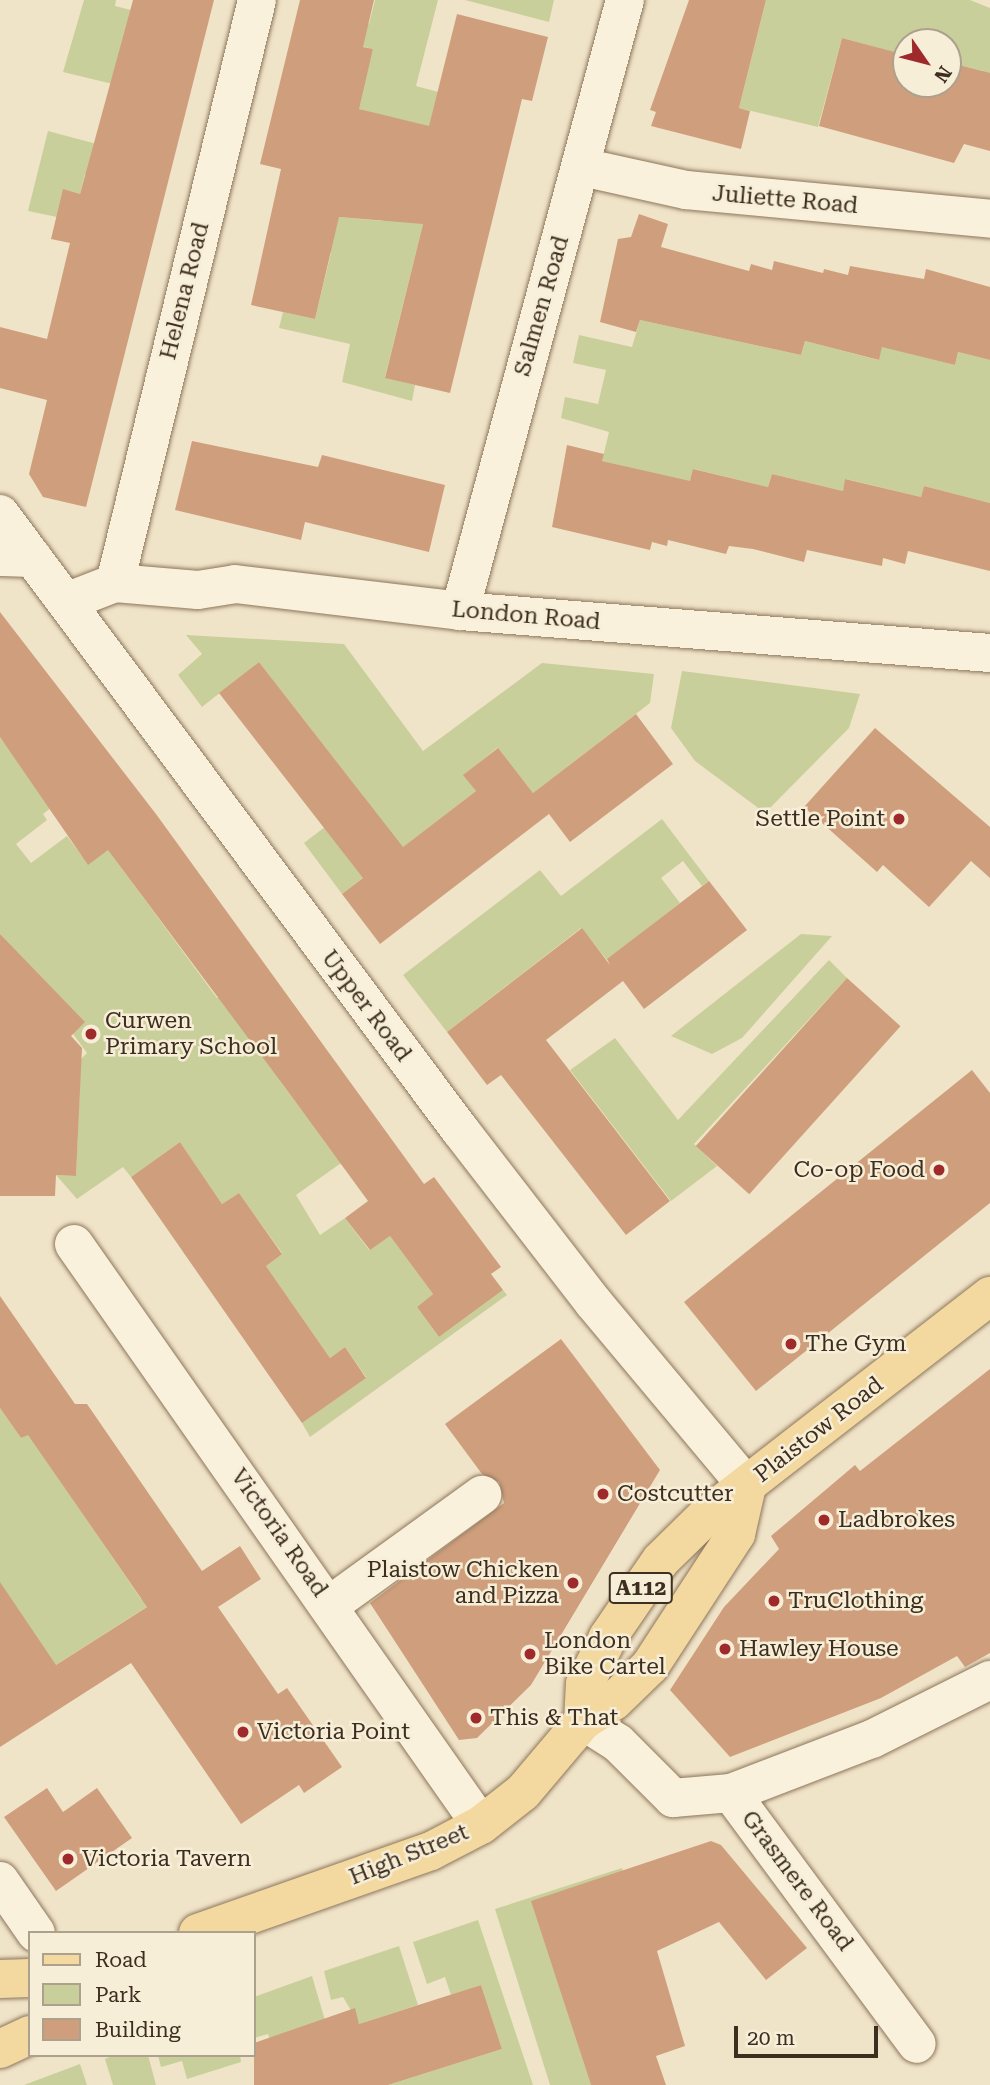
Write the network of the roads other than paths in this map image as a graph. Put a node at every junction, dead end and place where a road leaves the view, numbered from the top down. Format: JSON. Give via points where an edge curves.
{"nodes":[{"id":1,"x":257,"y":0,"type":"edge"},
{"id":2,"x":625,"y":0,"type":"edge"},
{"id":3,"x":582,"y":167,"type":"junction"},
{"id":4,"x":990,"y":219,"type":"edge"},
{"id":5,"x":0,"y":514,"type":"edge"},
{"id":6,"x":17,"y":557,"type":"edge"},
{"id":7,"x":115,"y":583,"type":"junction"},
{"id":8,"x":66,"y":602,"type":"junction"},
{"id":9,"x":460,"y":611,"type":"junction"},
{"id":10,"x":990,"y":653,"type":"edge"},
{"id":11,"x":74,"y":1244,"type":"dead end"},
{"id":12,"x":990,"y":1296,"type":"edge"},
{"id":13,"x":747,"y":1486,"type":"junction"},
{"id":14,"x":482,"y":1495,"type":"dead end"},
{"id":15,"x":330,"y":1605,"type":"junction"},
{"id":16,"x":990,"y":1680,"type":"edge"},
{"id":17,"x":583,"y":1721,"type":"junction"},
{"id":18,"x":731,"y":1793,"type":"junction"},
{"id":19,"x":481,"y":1825,"type":"junction"},
{"id":20,"x":0,"y":1881,"type":"edge"},
{"id":21,"x":35,"y":1931,"type":"edge"},
{"id":22,"x":204,"y":1931,"type":"edge"},
{"id":23,"x":28,"y":1978,"type":"edge"},
{"id":24,"x":0,"y":1979,"type":"edge"},
{"id":25,"x":28,"y":2036,"type":"edge"},
{"id":26,"x":917,"y":2044,"type":"dead end"},
{"id":27,"x":0,"y":2049,"type":"edge"}],
"edges":[{"from":1,"to":7,"type":"street","name":"Helena Road"},
{"from":2,"to":3,"type":"street","name":"Salmen Road"},
{"from":3,"to":4,"type":"street","name":"Juliette Road","via":[[686,190]]},
{"from":3,"to":9,"type":"street","name":"Salmen Road"},
{"from":5,"to":6,"type":"street","name":"Upper Road"},
{"from":6,"to":8,"type":"street","name":"Upper Road"},
{"from":7,"to":8,"type":"street","name":"London Road"},
{"from":7,"to":9,"type":"street","name":"London Road","via":[[198,590],[235,584]]},
{"from":8,"to":13,"type":"street","name":"Upper Road","via":[[576,1281]]},
{"from":9,"to":10,"type":"street","name":"London Road"},
{"from":11,"to":15,"type":"street","name":"Victoria Road"},
{"from":12,"to":13,"type":"main road","name":"Plaistow Road","number":"A112"},
{"from":13,"to":17,"type":"main road","name":"High Street","number":"A112","via":[[736,1534],[650,1666],[614,1701]]},
{"from":13,"to":17,"type":"main road","number":"A112","via":[[705,1517],[653,1571],[608,1637],[585,1684]]},
{"from":14,"to":15,"type":"street"},
{"from":15,"to":19,"type":"street","name":"Victoria Road"},
{"from":16,"to":18,"type":"street","via":[[872,1739]]},
{"from":17,"to":18,"type":"street","name":"Grasmere Road","via":[[618,1742],[673,1798]]},
{"from":17,"to":19,"type":"main road","name":"High Street","number":"A112","via":[[523,1792]]},
{"from":18,"to":26,"type":"street","name":"Grasmere Road"},
{"from":19,"to":22,"type":"main road","name":"High Street","number":"A112","via":[[431,1851]]},
{"from":20,"to":21,"type":"street"},
{"from":23,"to":24,"type":"main road"},
{"from":25,"to":27,"type":"main road"}]}
